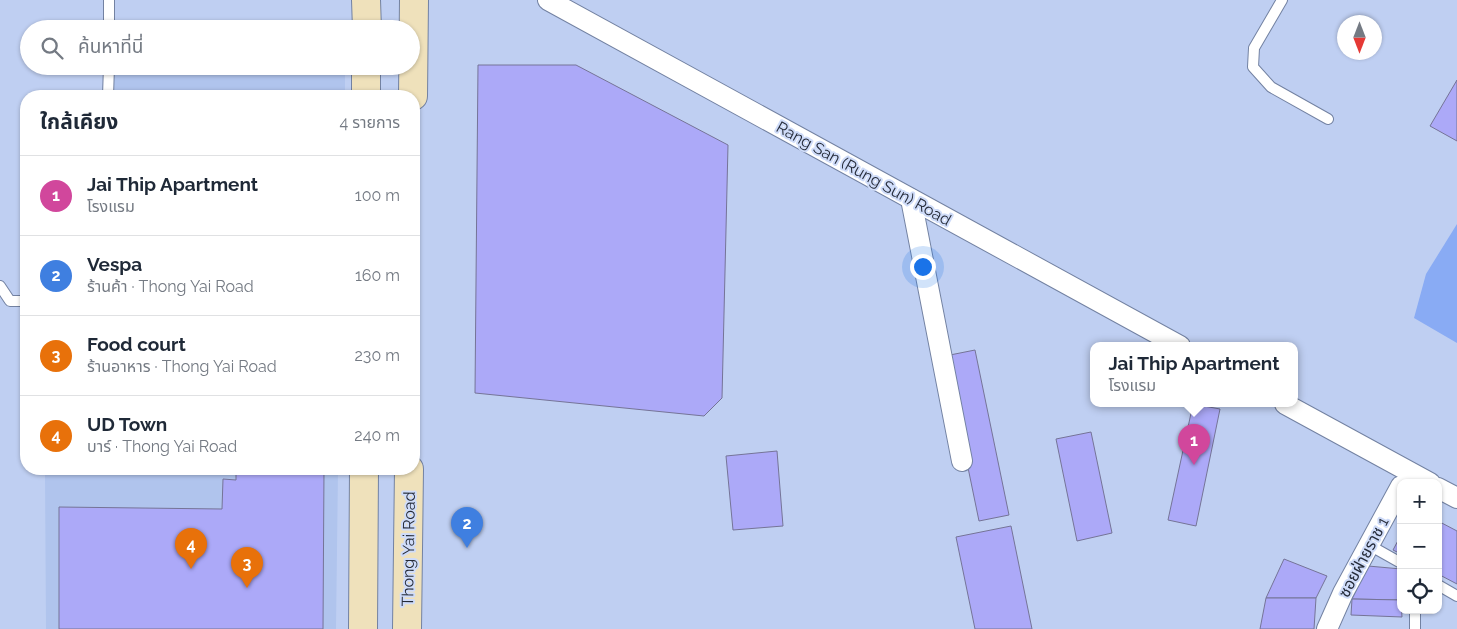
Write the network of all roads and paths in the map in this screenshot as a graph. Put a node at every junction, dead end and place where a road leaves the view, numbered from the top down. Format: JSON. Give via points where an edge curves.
{"nodes":[{"id":1,"x":109,"y":0,"type":"edge"},
{"id":2,"x":366,"y":0,"type":"edge"},
{"id":3,"x":414,"y":0,"type":"edge"},
{"id":4,"x":548,"y":0,"type":"edge"},
{"id":5,"x":1282,"y":0,"type":"edge"},
{"id":6,"x":109,"y":20,"type":"edge"},
{"id":7,"x":366,"y":20,"type":"edge"},
{"id":8,"x":414,"y":20,"type":"edge"},
{"id":9,"x":109,"y":75,"type":"edge"},
{"id":10,"x":366,"y":75,"type":"edge"},
{"id":11,"x":413,"y":75,"type":"edge"},
{"id":12,"x":108,"y":90,"type":"edge"},
{"id":13,"x":366,"y":90,"type":"edge"},
{"id":14,"x":413,"y":90,"type":"edge"},
{"id":15,"x":1328,"y":119,"type":"dead end"},
{"id":16,"x":911,"y":199,"type":"junction"},
{"id":17,"x":0,"y":286,"type":"edge"},
{"id":18,"x":20,"y":301,"type":"edge"},
{"id":19,"x":1173,"y":342,"type":"edge"},
{"id":20,"x":1290,"y":407,"type":"edge"},
{"id":21,"x":962,"y":461,"type":"dead end"},
{"id":22,"x":364,"y":475,"type":"edge"},
{"id":23,"x":409,"y":475,"type":"edge"},
{"id":24,"x":1402,"y":479,"type":"edge"},
{"id":25,"x":1442,"y":490,"type":"edge"},
{"id":26,"x":1397,"y":493,"type":"edge"},
{"id":27,"x":1457,"y":498,"type":"edge"},
{"id":28,"x":1369,"y":545,"type":"junction"},
{"id":29,"x":1397,"y":561,"type":"edge"},
{"id":30,"x":1442,"y":587,"type":"edge"},
{"id":31,"x":1457,"y":596,"type":"edge"},
{"id":32,"x":1415,"y":614,"type":"edge"},
{"id":33,"x":364,"y":629,"type":"edge"},
{"id":34,"x":407,"y":629,"type":"edge"},
{"id":35,"x":1327,"y":629,"type":"edge"},
{"id":36,"x":1415,"y":629,"type":"edge"}],
"edges":[{"from":1,"to":6,"type":"lane"},
{"from":2,"to":7,"type":"street"},
{"from":3,"to":8,"type":"street"},
{"from":4,"to":16,"type":"street","name":"Rang San (Rung Sun) Road"},
{"from":5,"to":15,"type":"lane","via":[[1254,48],[1253,67],[1271,87]]},
{"from":9,"to":12,"type":"lane"},
{"from":10,"to":13,"type":"street"},
{"from":11,"to":14,"type":"street"},
{"from":16,"to":19,"type":"street","name":"Rang San (Rung Sun) Road"},
{"from":16,"to":21,"type":"street"},
{"from":17,"to":18,"type":"lane","via":[[10,301]]},
{"from":20,"to":24,"type":"street"},
{"from":22,"to":33,"type":"street"},
{"from":23,"to":34,"type":"street","name":"Thong Yai Road"},
{"from":25,"to":27,"type":"street"},
{"from":26,"to":28,"type":"street","name":"ซอยฝ่ายราช 1"},
{"from":28,"to":29,"type":"lane"},
{"from":28,"to":35,"type":"street","name":"ซอยฝ่ายราช 1"},
{"from":30,"to":31,"type":"lane"},
{"from":32,"to":36,"type":"lane"}]}
